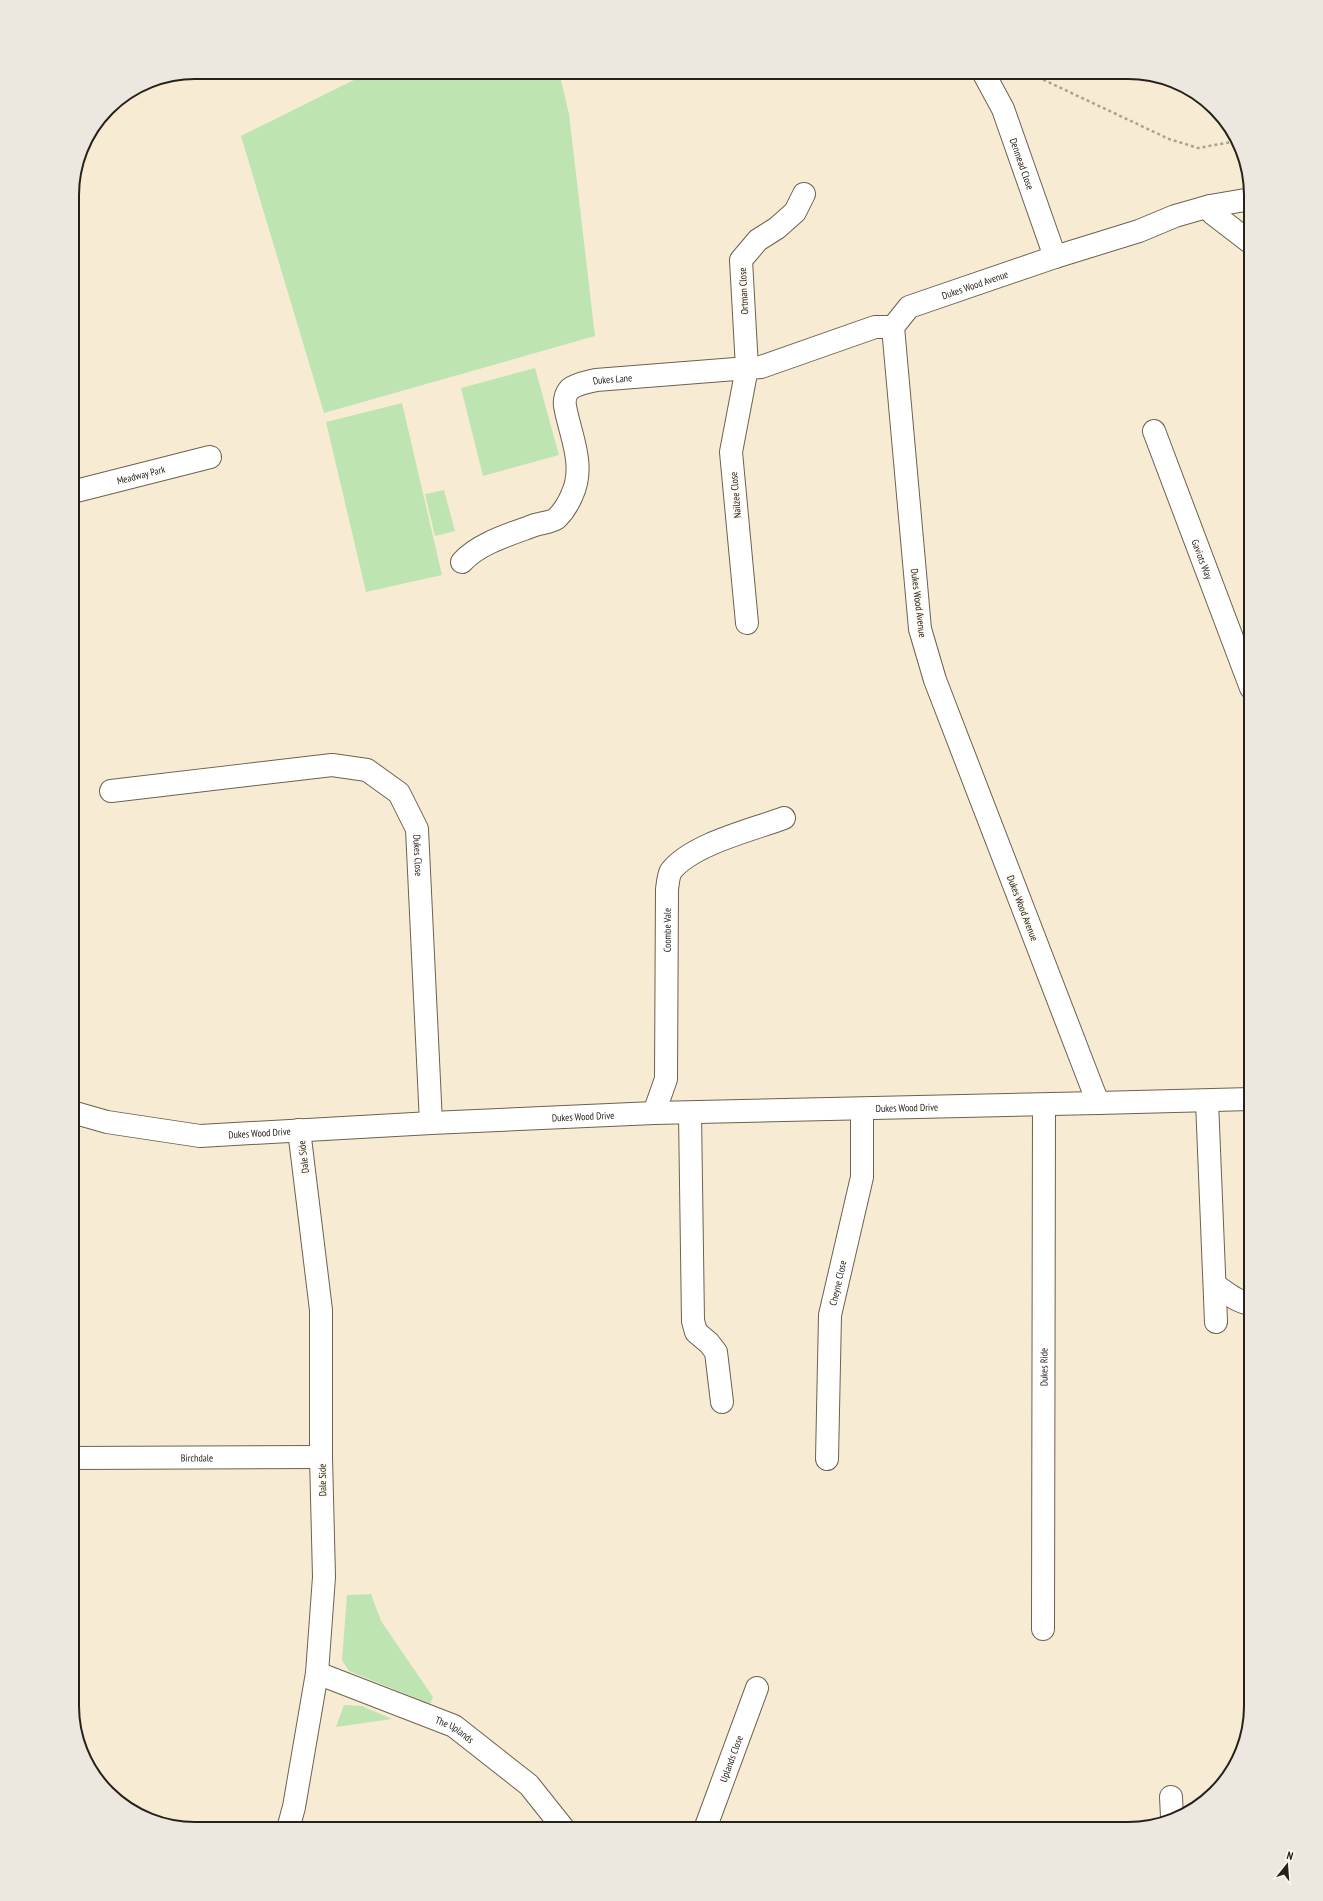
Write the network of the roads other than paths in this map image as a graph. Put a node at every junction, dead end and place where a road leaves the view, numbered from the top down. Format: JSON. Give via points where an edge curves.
{"nodes":[{"id":1,"x":987,"y":79,"type":"edge"},
{"id":2,"x":804,"y":194,"type":"dead end"},
{"id":3,"x":1244,"y":200,"type":"edge"},
{"id":4,"x":1210,"y":206,"type":"junction"},
{"id":5,"x":1244,"y":237,"type":"edge"},
{"id":6,"x":1055,"y":257,"type":"junction"},
{"id":7,"x":893,"y":327,"type":"junction"},
{"id":8,"x":747,"y":368,"type":"junction"},
{"id":9,"x":1154,"y":431,"type":"dead end"},
{"id":10,"x":210,"y":457,"type":"dead end"},
{"id":11,"x":79,"y":490,"type":"edge"},
{"id":12,"x":462,"y":562,"type":"dead end"},
{"id":13,"x":747,"y":623,"type":"dead end"},
{"id":14,"x":1244,"y":669,"type":"edge"},
{"id":15,"x":111,"y":791,"type":"dead end"},
{"id":16,"x":784,"y":818,"type":"dead end"},
{"id":17,"x":1244,"y":1099,"type":"edge"},
{"id":18,"x":1207,"y":1101,"type":"junction"},
{"id":19,"x":1098,"y":1103,"type":"junction"},
{"id":20,"x":1044,"y":1105,"type":"junction"},
{"id":21,"x":862,"y":1109,"type":"junction"},
{"id":22,"x":654,"y":1113,"type":"junction"},
{"id":23,"x":690,"y":1113,"type":"junction"},
{"id":24,"x":79,"y":1114,"type":"edge"},
{"id":25,"x":431,"y":1122,"type":"junction"},
{"id":26,"x":299,"y":1130,"type":"junction"},
{"id":27,"x":1215,"y":1285,"type":"junction"},
{"id":28,"x":1244,"y":1303,"type":"edge"},
{"id":29,"x":1216,"y":1322,"type":"dead end"},
{"id":30,"x":722,"y":1402,"type":"dead end"},
{"id":31,"x":321,"y":1457,"type":"junction"},
{"id":32,"x":79,"y":1458,"type":"edge"},
{"id":33,"x":826,"y":1459,"type":"dead end"},
{"id":34,"x":1043,"y":1629,"type":"dead end"},
{"id":35,"x":318,"y":1673,"type":"junction"},
{"id":36,"x":757,"y":1688,"type":"dead end"},
{"id":37,"x":290,"y":1822,"type":"edge"},
{"id":38,"x":558,"y":1822,"type":"edge"},
{"id":39,"x":708,"y":1822,"type":"edge"}],
"edges":[{"from":1,"to":6,"type":"street","name":"Denmead Close","via":[[1003,110]]},
{"from":2,"to":8,"type":"street","name":"Ortman Close","via":[[795,212],[758,240],[741,260]]},
{"from":3,"to":4,"type":"street","name":"Dukes Wood Avenue"},
{"from":4,"to":5,"type":"street","via":[[1212,212]]},
{"from":4,"to":6,"type":"street","name":"Dukes Wood Avenue"},
{"from":6,"to":7,"type":"street","name":"Dukes Wood Avenue","via":[[909,307]]},
{"from":7,"to":8,"type":"street","name":"Dukes Lane","via":[[875,327],[761,367]]},
{"from":7,"to":19,"type":"street","name":"Dukes Wood Avenue","via":[[920,629],[938,687]]},
{"from":8,"to":12,"type":"street","name":"Dukes Lane","via":[[596,380],[571,388],[564,404],[574,438],[578,467],[572,494],[566,506],[557,518],[482,547]]},
{"from":8,"to":13,"type":"street","name":"Nailzee Close","via":[[731,452]]},
{"from":9,"to":14,"type":"street","name":"Gaviots Way"},
{"from":10,"to":11,"type":"street","name":"Meadway Park"},
{"from":15,"to":25,"type":"street","name":"Dukes Close","via":[[332,765],[367,770],[399,793],[417,829]]},
{"from":16,"to":22,"type":"street","name":"Coombe Vale","via":[[702,848],[684,859],[670,873],[667,889],[666,1079]]},
{"from":17,"to":18,"type":"street"},
{"from":18,"to":19,"type":"street"},
{"from":18,"to":27,"type":"street"},
{"from":19,"to":20,"type":"street","name":"Dukes Wood Drive"},
{"from":20,"to":21,"type":"street","name":"Dukes Wood Drive"},
{"from":20,"to":34,"type":"street","name":"Dukes Ride"},
{"from":21,"to":23,"type":"street","name":"Dukes Wood Drive"},
{"from":21,"to":33,"type":"street","name":"Cheyne Close","via":[[862,1176],[830,1315]]},
{"from":22,"to":23,"type":"street","name":"Dukes Wood Drive"},
{"from":22,"to":25,"type":"street","name":"Dukes Wood Drive"},
{"from":23,"to":30,"type":"street","via":[[693,1321],[696,1332],[716,1352]]},
{"from":24,"to":26,"type":"street","name":"Dukes Wood Drive","via":[[107,1122],[200,1136]]},
{"from":25,"to":26,"type":"street","name":"Dukes Wood Drive"},
{"from":26,"to":31,"type":"street","name":"Dale Side","via":[[321,1310]]},
{"from":27,"to":28,"type":"street"},
{"from":27,"to":29,"type":"street"},
{"from":31,"to":32,"type":"street","name":"Birchdale"},
{"from":31,"to":35,"type":"street","name":"Dale Side","via":[[324,1577]]},
{"from":35,"to":37,"type":"street","name":"Dale Side"},
{"from":35,"to":38,"type":"street","name":"The Uplands","via":[[454,1726],[529,1785]]},
{"from":36,"to":39,"type":"street","name":"Uplands Close"}]}
